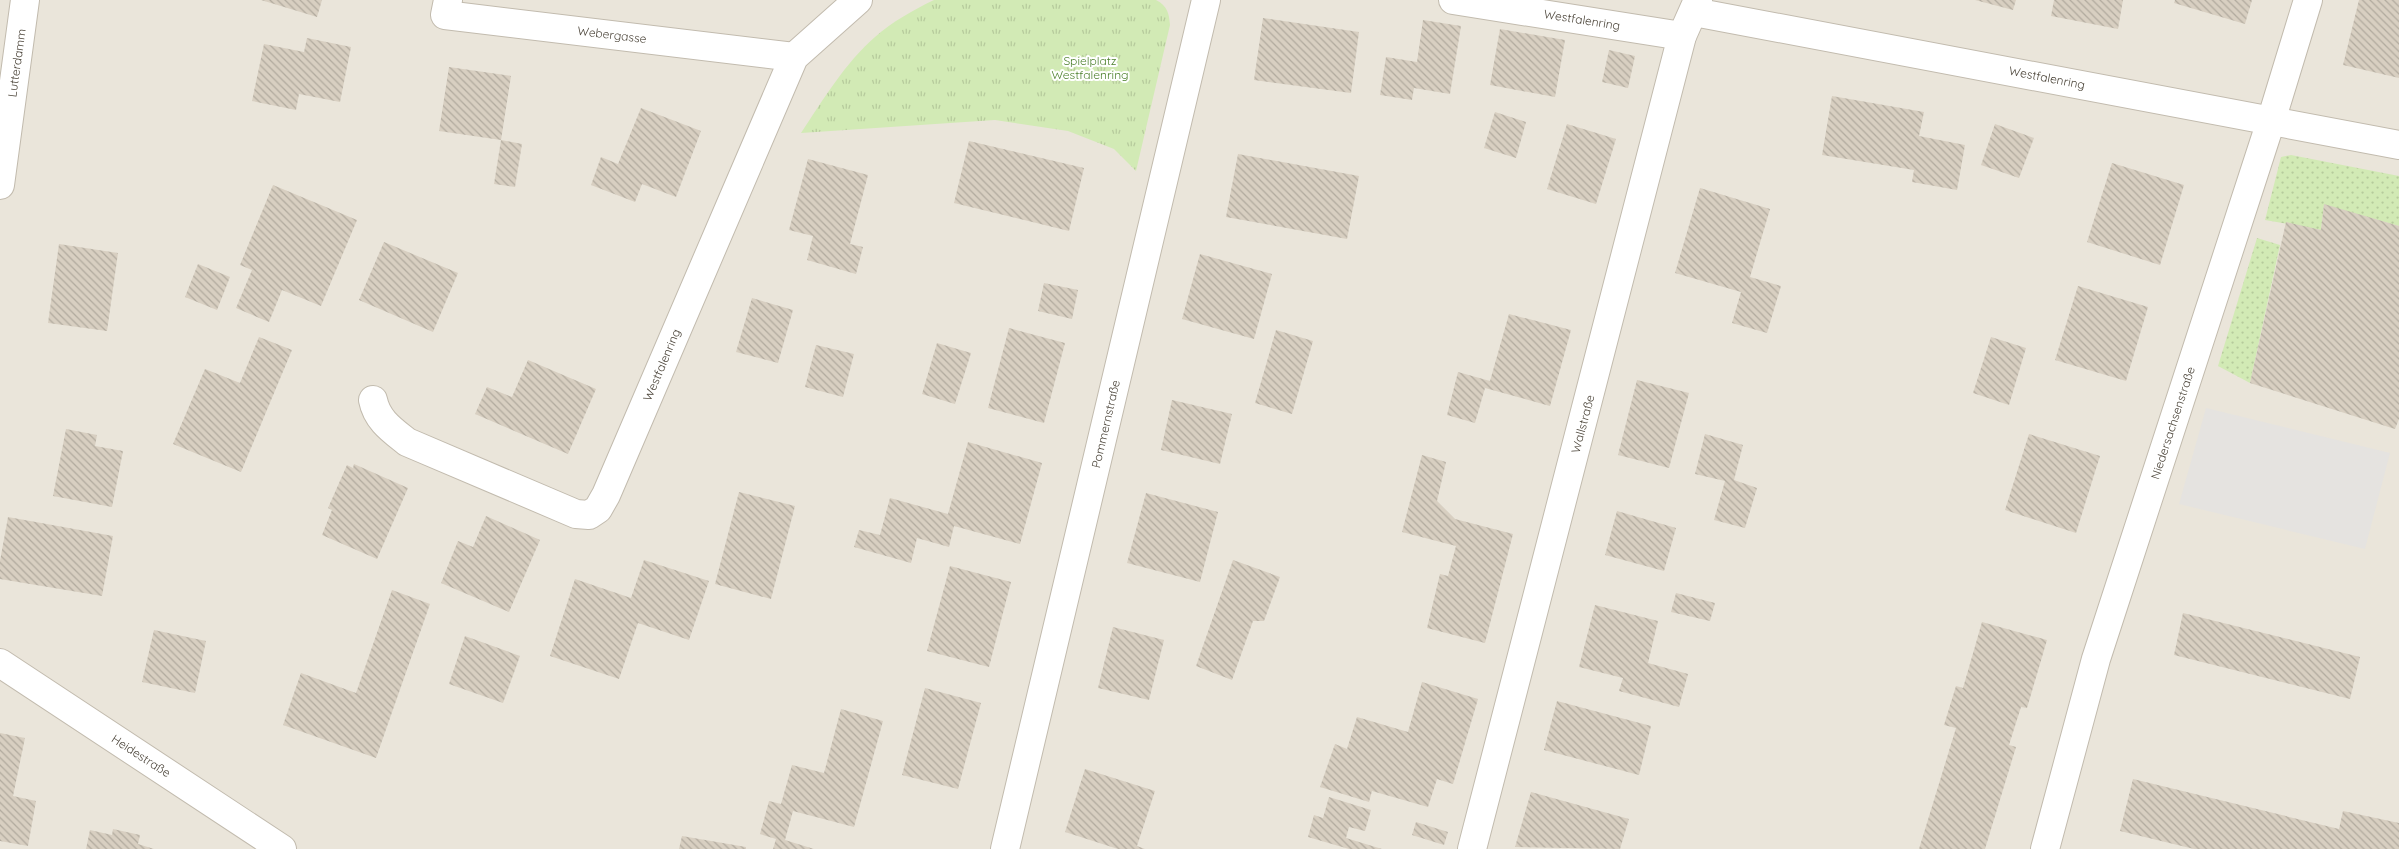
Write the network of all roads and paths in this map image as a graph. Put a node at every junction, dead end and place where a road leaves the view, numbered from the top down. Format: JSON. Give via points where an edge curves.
{"nodes":[{"id":1,"x":25,"y":0,"type":"edge"},
{"id":2,"x":448,"y":0,"type":"edge"},
{"id":3,"x":858,"y":0,"type":"edge"},
{"id":4,"x":1206,"y":0,"type":"edge"},
{"id":5,"x":1453,"y":0,"type":"edge"},
{"id":6,"x":2308,"y":0,"type":"edge"},
{"id":7,"x":1696,"y":6,"type":"edge"},
{"id":8,"x":1682,"y":36,"type":"junction"},
{"id":9,"x":794,"y":57,"type":"junction"},
{"id":10,"x":2271,"y":121,"type":"junction"},
{"id":11,"x":2399,"y":145,"type":"edge"},
{"id":12,"x":0,"y":178,"type":"edge"},
{"id":13,"x":373,"y":400,"type":"dead end"},
{"id":14,"x":0,"y":663,"type":"edge"},
{"id":15,"x":282,"y":849,"type":"edge"},
{"id":16,"x":1005,"y":849,"type":"edge"},
{"id":17,"x":1472,"y":849,"type":"edge"},
{"id":18,"x":2045,"y":849,"type":"edge"}],
"edges":[{"from":1,"to":12,"type":"street","name":"Lutterdamm"},
{"from":2,"to":9,"type":"street","name":"Webergasse","via":[[445,15]]},
{"from":3,"to":9,"type":"street","name":"Westfalenring"},
{"from":4,"to":16,"type":"street","name":"Pommernstraße"},
{"from":5,"to":8,"type":"street","name":"Westfalenring"},
{"from":6,"to":10,"type":"street","name":"Niedersachsenstraße"},
{"from":7,"to":8,"type":"street","name":"Wallstraße"},
{"from":7,"to":10,"type":"street","name":"Westfalenring"},
{"from":8,"to":17,"type":"street","name":"Wallstraße"},
{"from":9,"to":13,"type":"street","name":"Westfalenring","via":[[598,509],[589,515],[576,514],[407,442],[386,426],[375,411]]},
{"from":10,"to":11,"type":"street","name":"Westfalenring"},
{"from":10,"to":18,"type":"street","name":"Niedersachsenstraße","via":[[2096,660]]},
{"from":14,"to":15,"type":"street","name":"Heidestraße"}]}
